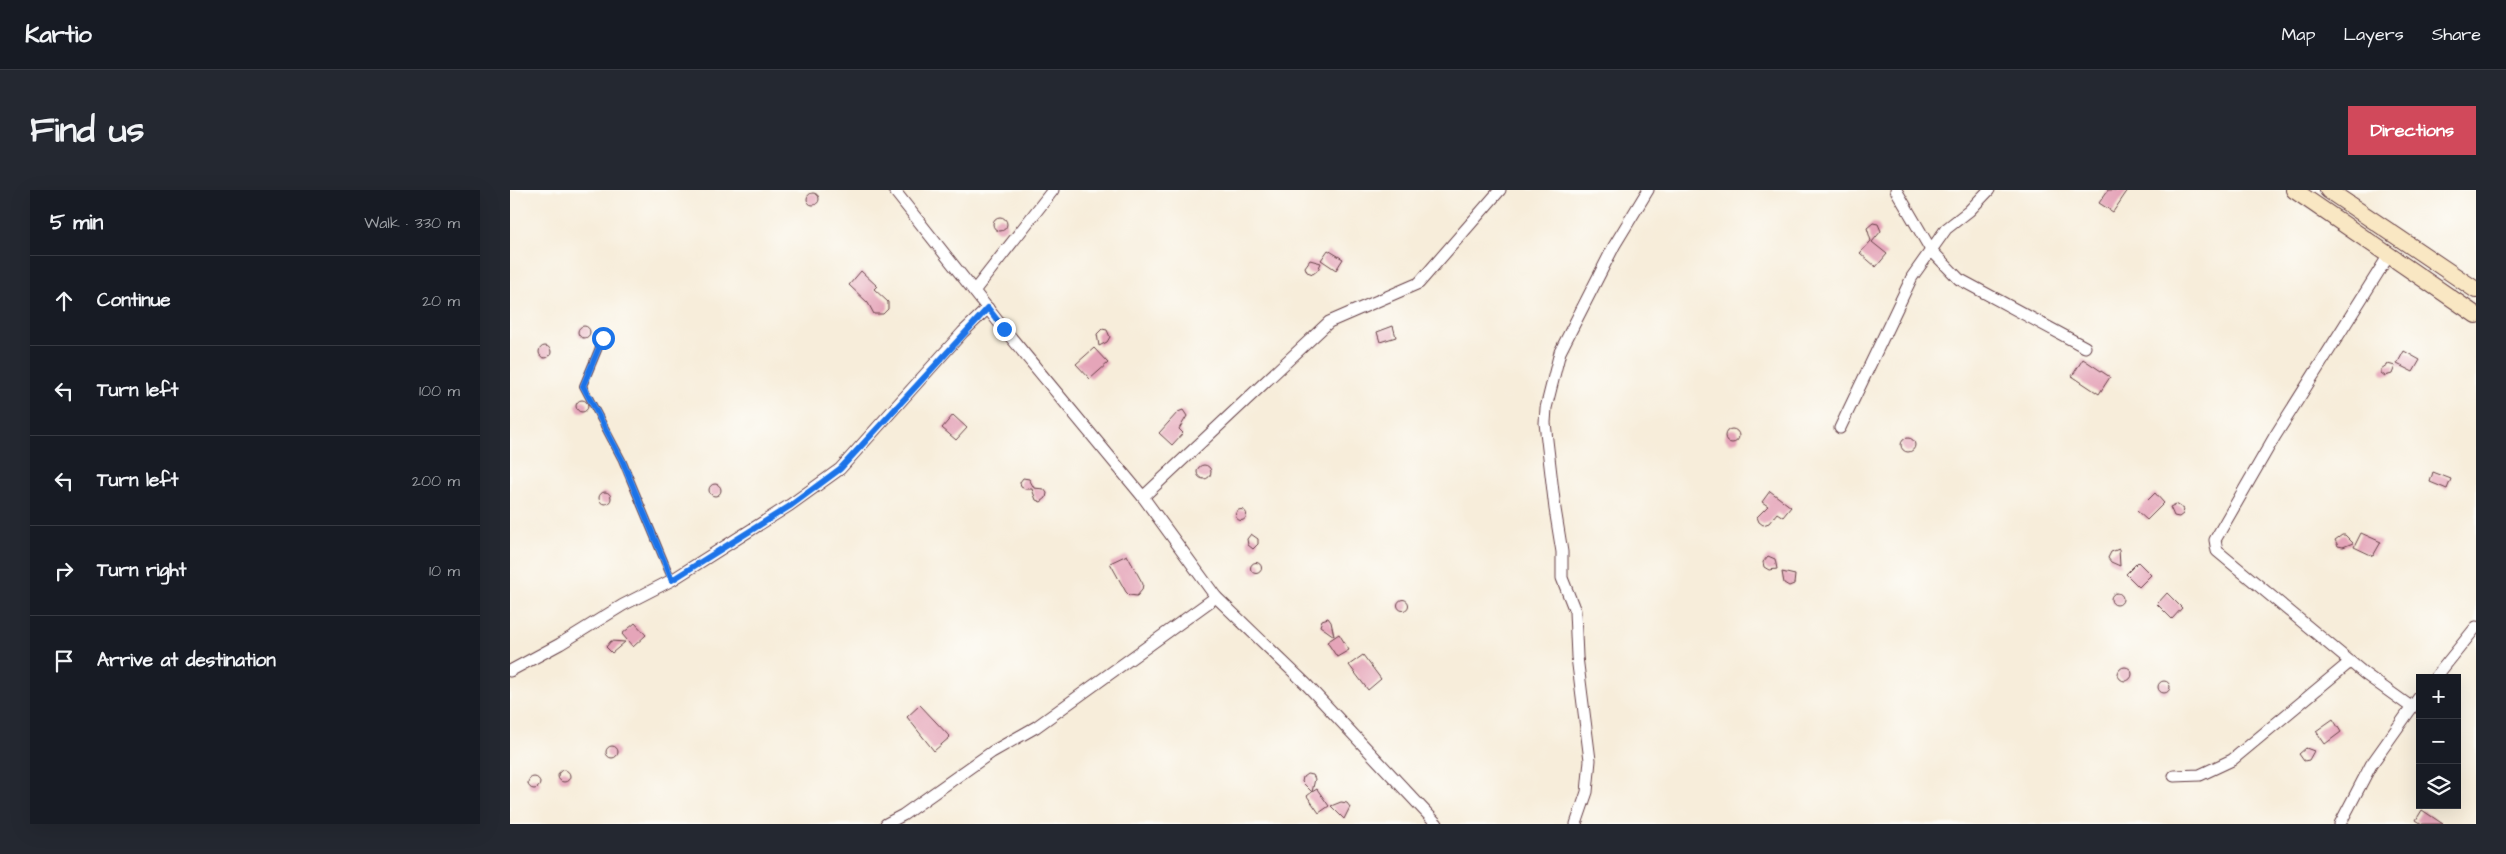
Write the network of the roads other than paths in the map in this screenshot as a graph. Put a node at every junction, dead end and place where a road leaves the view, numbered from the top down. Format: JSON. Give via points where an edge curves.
{"nodes":[{"id":1,"x":894,"y":190,"type":"edge"},
{"id":2,"x":1053,"y":190,"type":"edge"},
{"id":3,"x":1500,"y":190,"type":"edge"},
{"id":4,"x":1648,"y":190,"type":"edge"},
{"id":5,"x":1896,"y":190,"type":"edge"},
{"id":6,"x":1989,"y":190,"type":"edge"},
{"id":7,"x":2294,"y":190,"type":"edge"},
{"id":8,"x":2328,"y":190,"type":"edge"},
{"id":9,"x":1931,"y":250,"type":"junction"},
{"id":10,"x":2389,"y":255,"type":"junction"},
{"id":11,"x":2476,"y":290,"type":"edge"},
{"id":12,"x":974,"y":291,"type":"junction"},
{"id":13,"x":988,"y":308,"type":"junction"},
{"id":14,"x":2476,"y":315,"type":"edge"},
{"id":15,"x":603,"y":338,"type":"dead end"},
{"id":16,"x":2085,"y":347,"type":"dead end"},
{"id":17,"x":1840,"y":428,"type":"dead end"},
{"id":18,"x":1143,"y":497,"type":"junction"},
{"id":19,"x":672,"y":580,"type":"junction"},
{"id":20,"x":1216,"y":597,"type":"junction"},
{"id":21,"x":2476,"y":627,"type":"edge"},
{"id":22,"x":2350,"y":662,"type":"junction"},
{"id":23,"x":510,"y":671,"type":"edge"},
{"id":24,"x":2438,"y":674,"type":"edge"},
{"id":25,"x":2416,"y":701,"type":"edge"},
{"id":26,"x":2411,"y":707,"type":"junction"},
{"id":27,"x":2174,"y":776,"type":"dead end"},
{"id":28,"x":886,"y":824,"type":"edge"},
{"id":29,"x":1437,"y":824,"type":"edge"},
{"id":30,"x":1576,"y":824,"type":"edge"},
{"id":31,"x":2340,"y":824,"type":"edge"}],
"edges":[{"from":1,"to":12,"type":"street"},
{"from":2,"to":12,"type":"street"},
{"from":3,"to":18,"type":"street","via":[[1419,283],[1329,322]]},
{"from":4,"to":30,"type":"street","via":[[1614,246],[1560,352],[1546,408],[1562,578],[1575,611],[1577,657],[1590,760],[1587,792]]},
{"from":5,"to":9,"type":"street"},
{"from":6,"to":9,"type":"street","via":[[1970,211],[1946,229]]},
{"from":7,"to":10,"type":"main road"},
{"from":8,"to":11,"type":"main road"},
{"from":9,"to":16,"type":"street","via":[[1959,278]]},
{"from":9,"to":17,"type":"street","via":[[1912,277]]},
{"from":10,"to":14,"type":"main road"},
{"from":10,"to":22,"type":"street","via":[[2275,436],[2215,540],[2217,551]]},
{"from":12,"to":13,"type":"street"},
{"from":13,"to":18,"type":"street"},
{"from":13,"to":19,"type":"street","via":[[840,469],[790,506]]},
{"from":15,"to":19,"type":"lane","via":[[583,386],[622,460]]},
{"from":18,"to":20,"type":"street"},
{"from":19,"to":23,"type":"street"},
{"from":20,"to":28,"type":"street","via":[[1036,728],[992,752]]},
{"from":20,"to":29,"type":"street","via":[[1306,684]]},
{"from":21,"to":24,"type":"street"},
{"from":22,"to":26,"type":"street"},
{"from":22,"to":27,"type":"street","via":[[2232,760],[2200,774]]},
{"from":25,"to":26,"type":"street"},
{"from":26,"to":31,"type":"street","via":[[2370,765]]}]}
